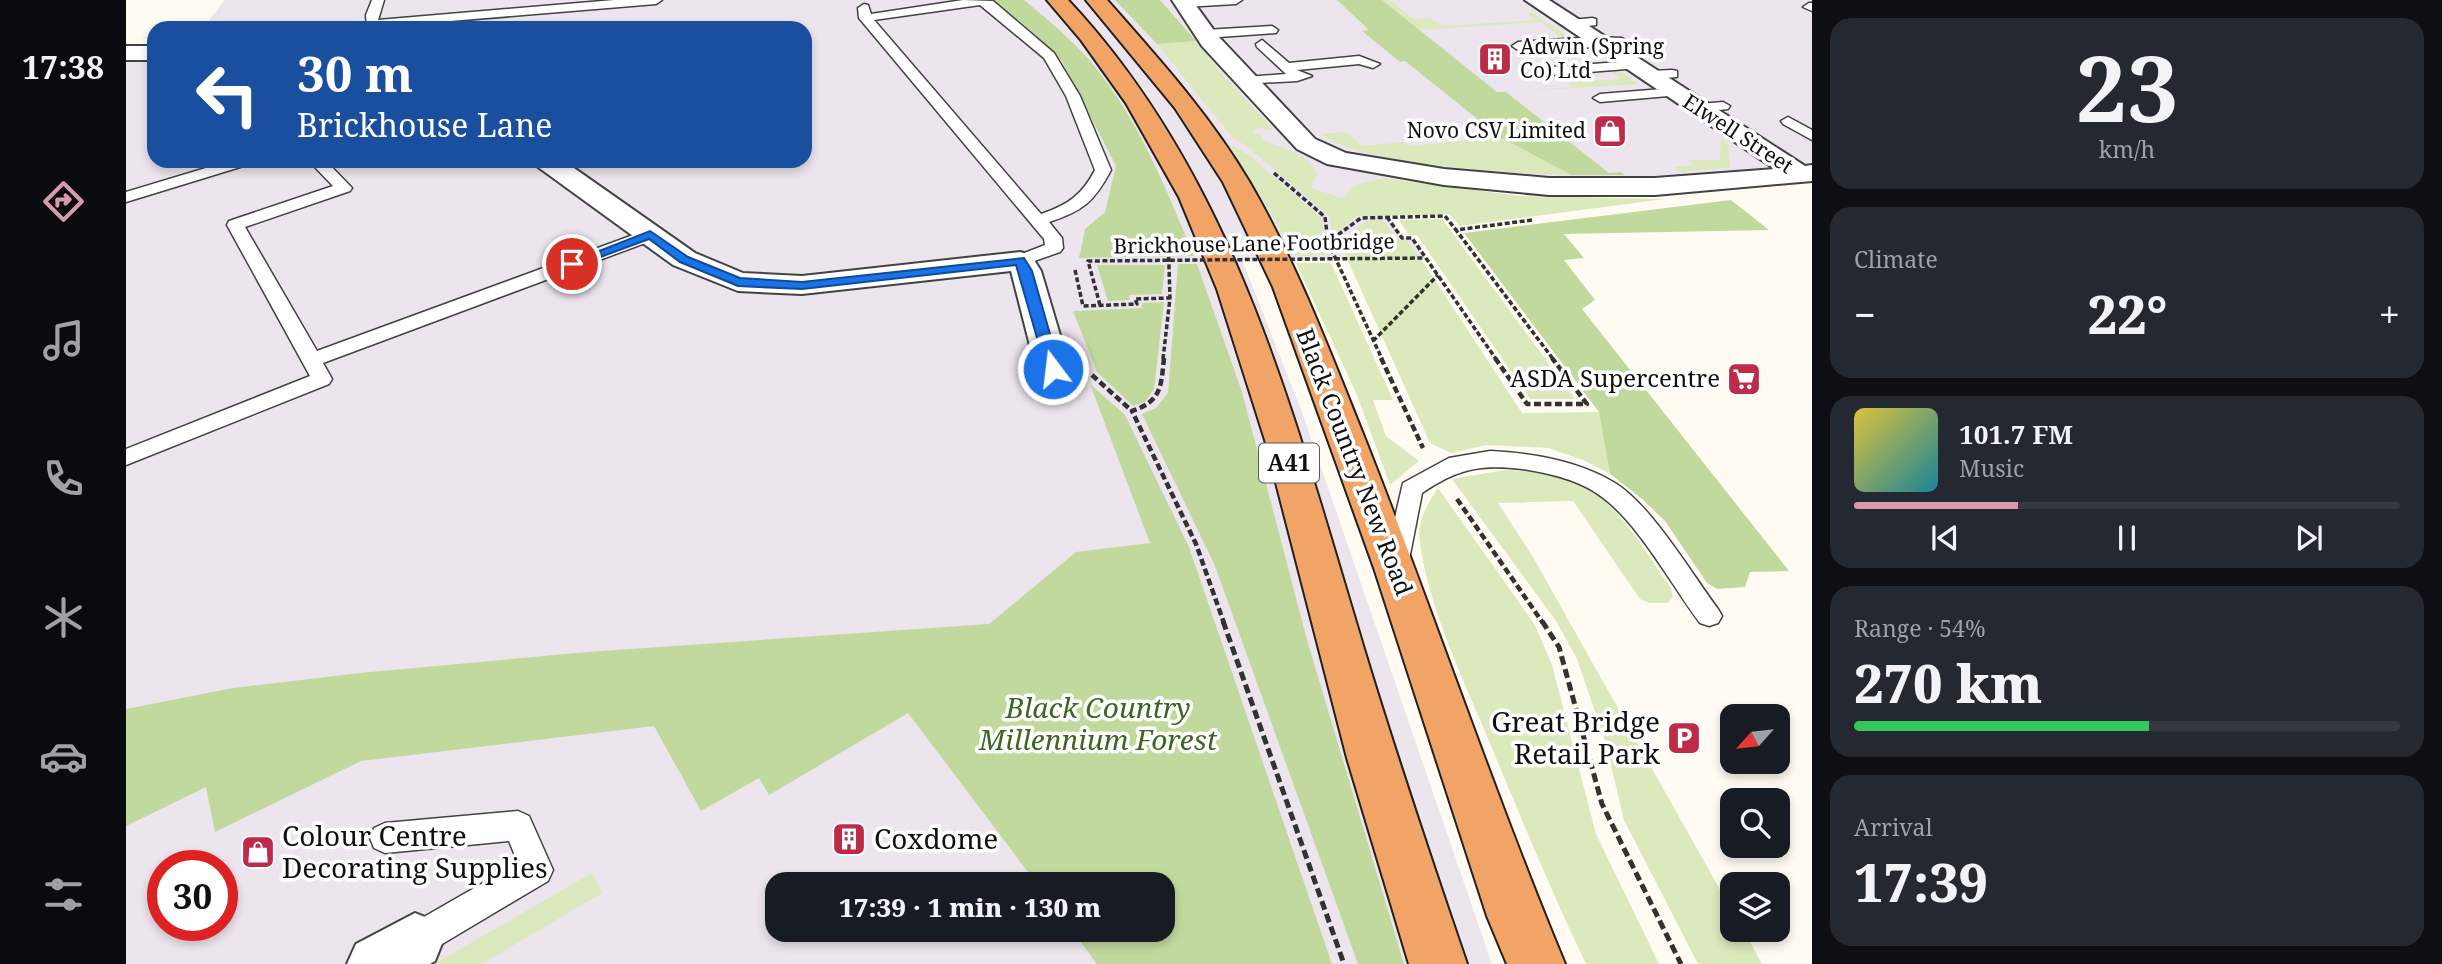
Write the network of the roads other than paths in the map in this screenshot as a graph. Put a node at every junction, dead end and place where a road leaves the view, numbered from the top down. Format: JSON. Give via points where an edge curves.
{"nodes":[{"id":1,"x":379,"y":0,"type":"edge"},
{"id":2,"x":656,"y":0,"type":"edge"},
{"id":3,"x":884,"y":0,"type":"edge"},
{"id":4,"x":1057,"y":0,"type":"edge"},
{"id":5,"x":1096,"y":0,"type":"edge"},
{"id":6,"x":1236,"y":0,"type":"edge"},
{"id":7,"x":958,"y":1,"type":"edge"},
{"id":8,"x":1183,"y":2,"type":"edge"},
{"id":9,"x":865,"y":18,"type":"junction"},
{"id":10,"x":373,"y":21,"type":"edge"},
{"id":11,"x":427,"y":21,"type":"edge"},
{"id":12,"x":1272,"y":30,"type":"dead end"},
{"id":13,"x":1205,"y":34,"type":"junction"},
{"id":14,"x":1609,"y":43,"type":"edge"},
{"id":15,"x":1262,"y":44,"type":"dead end"},
{"id":16,"x":1518,"y":46,"type":"dead end"},
{"id":17,"x":126,"y":53,"type":"edge"},
{"id":18,"x":147,"y":53,"type":"edge"},
{"id":19,"x":1373,"y":64,"type":"dead end"},
{"id":20,"x":1292,"y":71,"type":"junction"},
{"id":21,"x":1551,"y":71,"type":"dead end"},
{"id":22,"x":1329,"y":74,"type":"dead end"},
{"id":23,"x":1246,"y":81,"type":"junction"},
{"id":24,"x":1600,"y":98,"type":"dead end"},
{"id":25,"x":1788,"y":121,"type":"dead end"},
{"id":26,"x":1812,"y":136,"type":"edge"},
{"id":27,"x":222,"y":168,"type":"edge"},
{"id":28,"x":324,"y":168,"type":"edge"},
{"id":29,"x":557,"y":168,"type":"edge"},
{"id":30,"x":1806,"y":174,"type":"edge"},
{"id":31,"x":126,"y":197,"type":"edge"},
{"id":32,"x":1038,"y":220,"type":"junction"},
{"id":33,"x":650,"y":235,"type":"junction"},
{"id":34,"x":1020,"y":261,"type":"junction"},
{"id":35,"x":312,"y":360,"type":"junction"},
{"id":36,"x":1053,"y":369,"type":"dead end"},
{"id":37,"x":126,"y":457,"type":"edge"},
{"id":38,"x":1395,"y":569,"type":"junction"},
{"id":39,"x":1709,"y":616,"type":"dead end"},
{"id":40,"x":385,"y":838,"type":"dead end"},
{"id":41,"x":396,"y":953,"type":"edge"},
{"id":42,"x":1438,"y":964,"type":"edge"},
{"id":43,"x":1536,"y":964,"type":"edge"}],
"edges":[{"from":1,"to":10,"type":"lane"},
{"from":2,"to":11,"type":"lane"},
{"from":3,"to":9,"type":"lane","via":[[863,8]]},
{"from":4,"to":42,"type":"highway","number":"A41","via":[[1138,103],[1193,197],[1233,289],[1283,440],[1372,758]]},
{"from":5,"to":38,"type":"highway","name":"Black Country New Road","number":"A41","via":[[1185,104],[1236,182],[1289,287]]},
{"from":6,"to":8,"type":"lane"},
{"from":7,"to":9,"type":"lane"},
{"from":7,"to":32,"type":"lane","via":[[986,2],[1049,56],[1073,96],[1103,170],[1082,203]]},
{"from":8,"to":13,"type":"street"},
{"from":9,"to":32,"type":"lane"},
{"from":12,"to":13,"type":"lane"},
{"from":13,"to":23,"type":"street"},
{"from":14,"to":16,"type":"lane","via":[[1539,41]]},
{"from":14,"to":21,"type":"lane"},
{"from":14,"to":24,"type":"lane"},
{"from":14,"to":30,"type":"street","name":"Elwell Street","via":[[1712,107]]},
{"from":15,"to":20,"type":"lane"},
{"from":17,"to":18,"type":"street"},
{"from":19,"to":20,"type":"lane","via":[[1359,60]]},
{"from":20,"to":22,"type":"lane"},
{"from":20,"to":23,"type":"lane"},
{"from":23,"to":30,"type":"street","via":[[1306,144],[1343,171],[1572,188],[1633,188]]},
{"from":25,"to":26,"type":"lane"},
{"from":27,"to":31,"type":"lane"},
{"from":28,"to":35,"type":"lane","via":[[344,188],[235,225]]},
{"from":29,"to":33,"type":"street"},
{"from":32,"to":34,"type":"lane","via":[[1053,238],[1054,248]]},
{"from":33,"to":34,"type":"street","via":[[684,259],[738,282],[802,285]]},
{"from":33,"to":35,"type":"lane"},
{"from":34,"to":36,"type":"street"},
{"from":35,"to":37,"type":"lane","via":[[322,379]]},
{"from":38,"to":39,"type":"lane","via":[[1411,489],[1436,472],[1474,460],[1522,462],[1578,473],[1619,498]]},
{"from":38,"to":43,"type":"highway","name":"Black Country New Road","number":"A41"},
{"from":40,"to":41,"type":"lane","via":[[518,826],[537,870]]}]}
